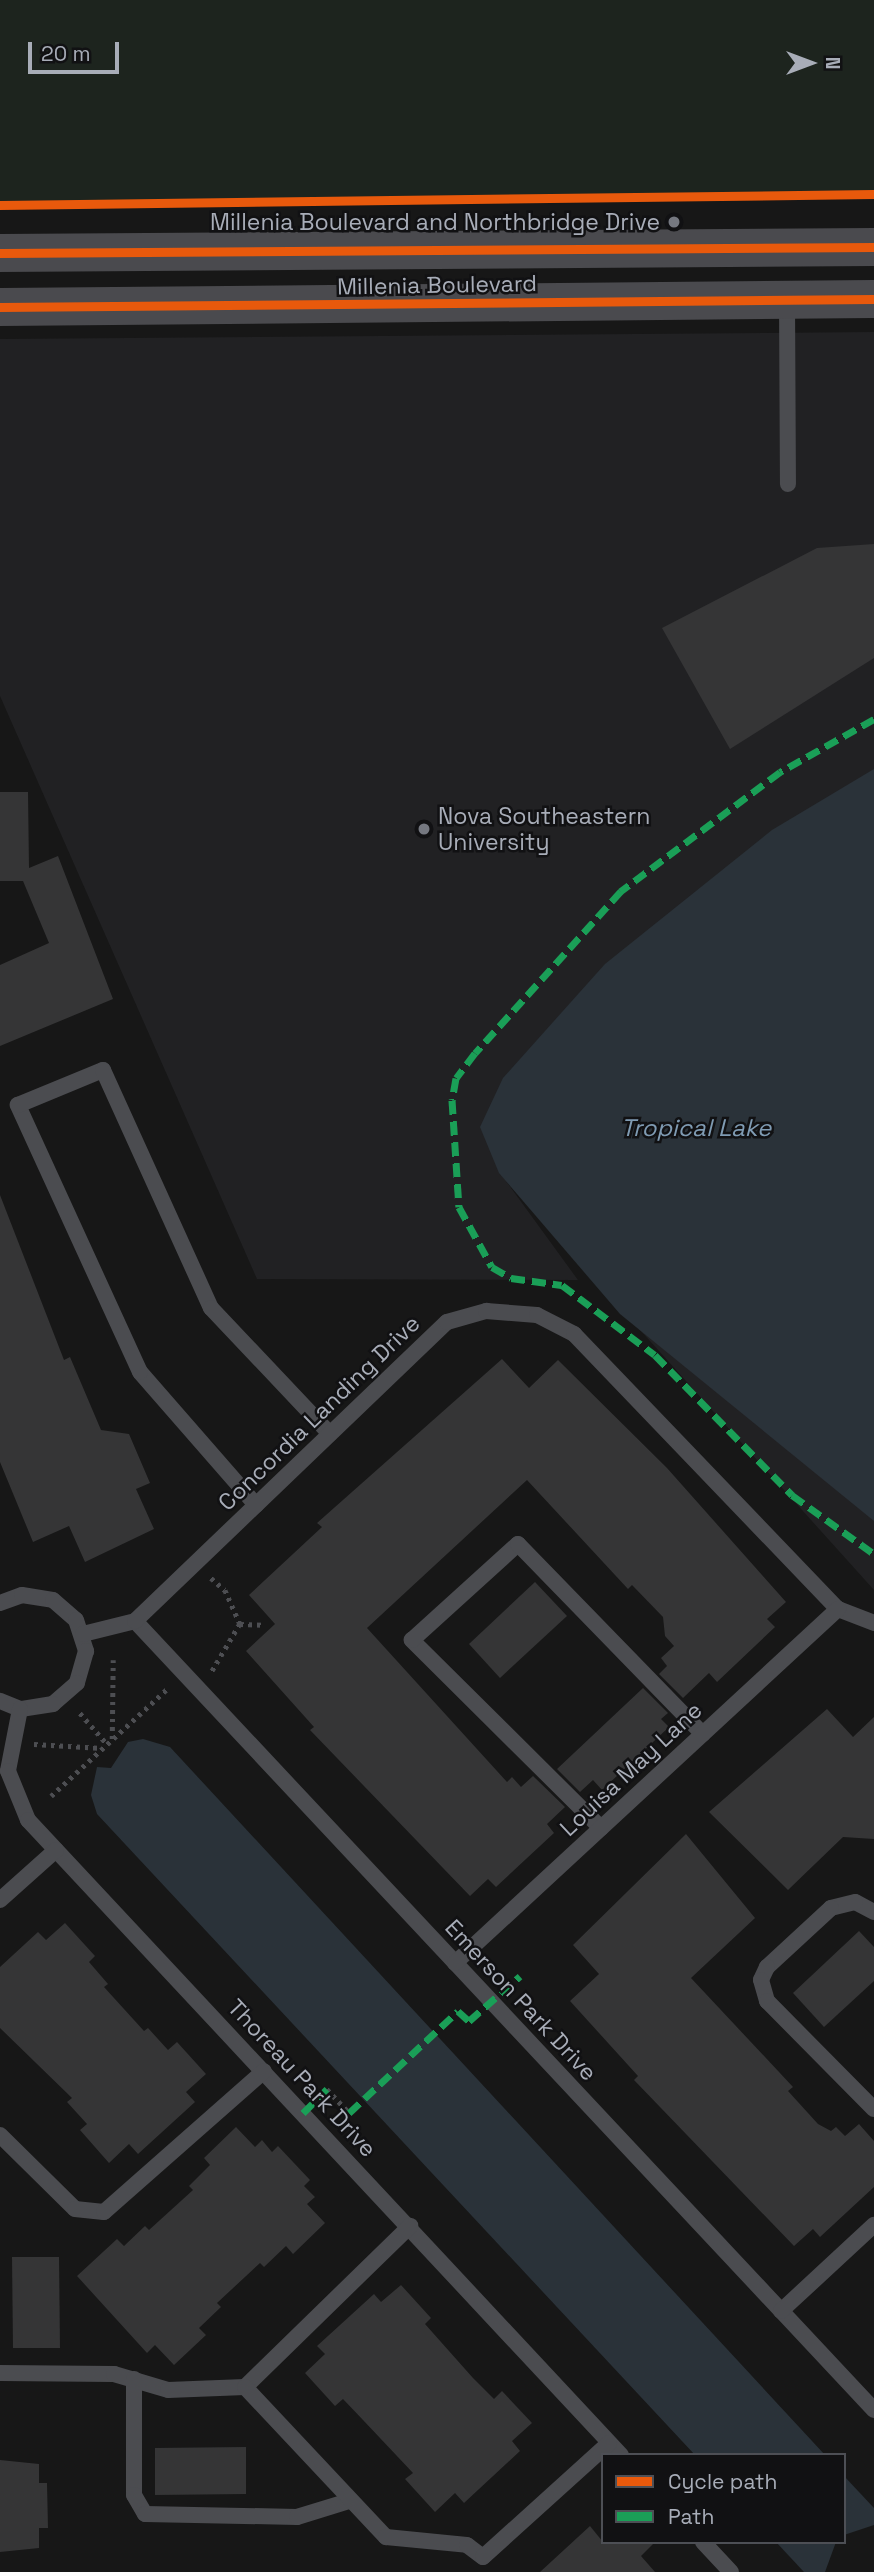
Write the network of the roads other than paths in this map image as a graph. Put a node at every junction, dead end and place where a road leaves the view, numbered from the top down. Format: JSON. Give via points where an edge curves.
{"nodes":[{"id":1,"x":874,"y":247,"type":"edge"},
{"id":2,"x":787,"y":248,"type":"junction"},
{"id":3,"x":0,"y":253,"type":"edge"},
{"id":4,"x":874,"y":299,"type":"edge"},
{"id":5,"x":787,"y":301,"type":"junction"},
{"id":6,"x":0,"y":307,"type":"edge"},
{"id":7,"x":788,"y":484,"type":"dead end"},
{"id":8,"x":330,"y":1434,"type":"junction"},
{"id":9,"x":256,"y":1505,"type":"junction"},
{"id":10,"x":0,"y":1583,"type":"edge"},
{"id":11,"x":3,"y":1601,"type":"edge"},
{"id":12,"x":838,"y":1609,"type":"junction"},
{"id":13,"x":135,"y":1621,"type":"junction"},
{"id":14,"x":874,"y":1623,"type":"edge"},
{"id":15,"x":83,"y":1634,"type":"junction"},
{"id":16,"x":0,"y":1701,"type":"edge"},
{"id":17,"x":20,"y":1709,"type":"junction"},
{"id":18,"x":703,"y":1734,"type":"junction"},
{"id":19,"x":601,"y":1828,"type":"junction"},
{"id":20,"x":56,"y":1850,"type":"junction"},
{"id":21,"x":0,"y":1900,"type":"edge"},
{"id":22,"x":874,"y":1912,"type":"edge"},
{"id":23,"x":455,"y":1963,"type":"junction"},
{"id":24,"x":264,"y":2071,"type":"junction"},
{"id":25,"x":874,"y":2109,"type":"edge"},
{"id":26,"x":0,"y":2135,"type":"edge"},
{"id":27,"x":874,"y":2225,"type":"edge"},
{"id":28,"x":410,"y":2226,"type":"junction"},
{"id":29,"x":781,"y":2311,"type":"junction"},
{"id":30,"x":0,"y":2373,"type":"edge"},
{"id":31,"x":134,"y":2379,"type":"junction"},
{"id":32,"x":245,"y":2387,"type":"junction"},
{"id":33,"x":874,"y":2410,"type":"edge"},
{"id":34,"x":615,"y":2449,"type":"edge"},
{"id":35,"x":601,"y":2461,"type":"edge"},
{"id":36,"x":349,"y":2501,"type":"junction"},
{"id":37,"x":705,"y":2544,"type":"edge"},
{"id":38,"x":485,"y":2564,"type":"edge"},
{"id":39,"x":731,"y":2572,"type":"edge"}],
"edges":[{"from":1,"to":2,"type":"street","name":"Millenia Boulevard"},
{"from":2,"to":3,"type":"street","name":"Millenia Boulevard"},
{"from":2,"to":5,"type":"street"},
{"from":4,"to":5,"type":"street","name":"Millenia Boulevard"},
{"from":5,"to":6,"type":"street","name":"Millenia Boulevard"},
{"from":5,"to":7,"type":"lane"},
{"from":8,"to":9,"type":"lane","name":"Concordia Landing Drive"},
{"from":8,"to":9,"type":"lane","via":[[211,1308],[103,1070],[18,1105],[140,1372]]},
{"from":8,"to":12,"type":"lane","name":"Concordia Landing Drive","via":[[447,1322],[486,1311],[537,1315],[574,1335]]},
{"from":9,"to":13,"type":"lane","name":"Concordia Landing Drive"},
{"from":10,"to":11,"type":"lane"},
{"from":11,"to":15,"type":"lane","via":[[52,1600]]},
{"from":12,"to":14,"type":"lane","name":"Concordia Landing Drive"},
{"from":12,"to":18,"type":"lane","name":"Louisa May Lane"},
{"from":13,"to":15,"type":"lane","name":"Concordia Landing Drive"},
{"from":13,"to":23,"type":"lane","name":"Emerson Park Drive"},
{"from":15,"to":17,"type":"lane","via":[[84,1667],[72,1689],[52,1704]]},
{"from":16,"to":17,"type":"lane"},
{"from":17,"to":20,"type":"lane","name":"Thoreau Park Drive","via":[[8,1770],[12,1791]]},
{"from":18,"to":19,"type":"lane","name":"Louisa May Lane"},
{"from":18,"to":19,"type":"lane","via":[[518,1544],[412,1640]]},
{"from":19,"to":23,"type":"lane","name":"Louisa May Lane"},
{"from":20,"to":21,"type":"lane"},
{"from":20,"to":24,"type":"lane","name":"Thoreau Park Drive"},
{"from":22,"to":25,"type":"lane","via":[[855,1902],[831,1908],[767,1967],[761,1980],[767,2001]]},
{"from":23,"to":29,"type":"lane","name":"Emerson Park Drive"},
{"from":24,"to":26,"type":"lane","via":[[104,2212],[75,2209]]},
{"from":24,"to":28,"type":"lane","name":"Thoreau Park Drive"},
{"from":27,"to":29,"type":"lane"},
{"from":28,"to":32,"type":"lane"},
{"from":28,"to":34,"type":"lane","name":"Thoreau Park Drive"},
{"from":29,"to":33,"type":"lane","name":"Emerson Park Drive"},
{"from":30,"to":31,"type":"lane"},
{"from":31,"to":32,"type":"lane","via":[[168,2390]]},
{"from":31,"to":36,"type":"lane","via":[[134,2495],[145,2514],[297,2517]]},
{"from":32,"to":36,"type":"lane"},
{"from":35,"to":38,"type":"lane"},
{"from":36,"to":38,"type":"lane","via":[[396,2542],[467,2545]]},
{"from":37,"to":39,"type":"lane"}]}
